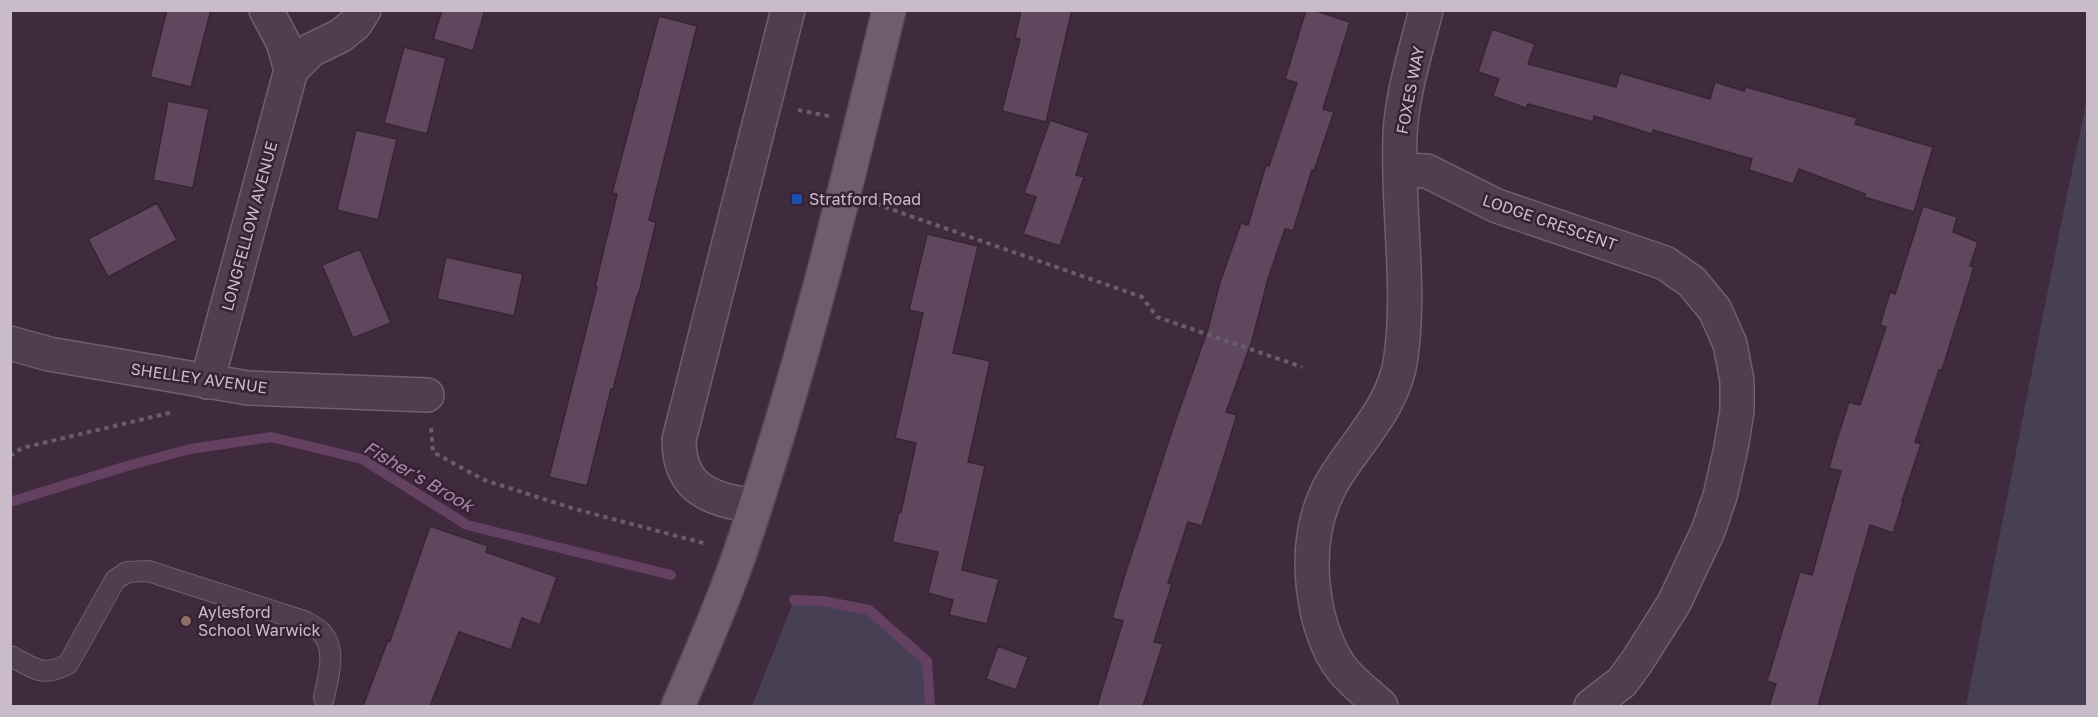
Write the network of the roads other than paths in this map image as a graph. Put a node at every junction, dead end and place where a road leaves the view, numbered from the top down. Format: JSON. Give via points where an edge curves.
{"nodes":[{"id":1,"x":266,"y":10,"type":"edge"},
{"id":2,"x":364,"y":10,"type":"edge"},
{"id":3,"x":788,"y":10,"type":"edge"},
{"id":4,"x":889,"y":10,"type":"edge"},
{"id":5,"x":1426,"y":10,"type":"edge"},
{"id":6,"x":291,"y":70,"type":"junction"},
{"id":7,"x":1401,"y":170,"type":"junction"},
{"id":8,"x":10,"y":343,"type":"edge"},
{"id":9,"x":207,"y":382,"type":"junction"},
{"id":10,"x":427,"y":394,"type":"road end"},
{"id":11,"x":755,"y":506,"type":"junction"},
{"id":12,"x":10,"y":656,"type":"edge"},
{"id":13,"x":324,"y":698,"type":"dead end"},
{"id":14,"x":678,"y":706,"type":"edge"},
{"id":15,"x":1381,"y":706,"type":"edge"},
{"id":16,"x":1591,"y":706,"type":"edge"}],
"edges":[{"from":1,"to":6,"type":"street","name":"LONGFELLOW AVENUE","via":[[284,42]]},
{"from":2,"to":6,"type":"street","via":[[355,24],[311,50]]},
{"from":3,"to":11,"type":"street","via":[[679,440],[682,465],[689,480],[725,502]]},
{"from":4,"to":11,"type":"main road","via":[[827,266]]},
{"from":5,"to":7,"type":"street","name":"FOXES WAY","via":[[1405,98]]},
{"from":6,"to":9,"type":"street","name":"LONGFELLOW AVENUE"},
{"from":7,"to":15,"type":"street","via":[[1405,321],[1401,359],[1386,404],[1333,481],[1319,511],[1311,563],[1313,593],[1328,647],[1341,668]]},
{"from":7,"to":16,"type":"street","name":"LODGE CRESCENT","via":[[1427,171],[1497,206],[1665,263],[1692,282],[1715,310],[1730,344],[1737,381],[1737,411],[1720,496],[1708,531],[1674,603],[1638,660],[1622,682]]},
{"from":8,"to":9,"type":"street","name":"SHELLEY AVENUE","via":[[49,354]]},
{"from":9,"to":10,"type":"street","name":"SHELLEY AVENUE","via":[[248,388]]},
{"from":11,"to":14,"type":"main road"},
{"from":12,"to":13,"type":"lane","via":[[44,672],[68,664],[115,580],[127,572],[148,571],[304,621],[321,632],[331,660]]}]}
